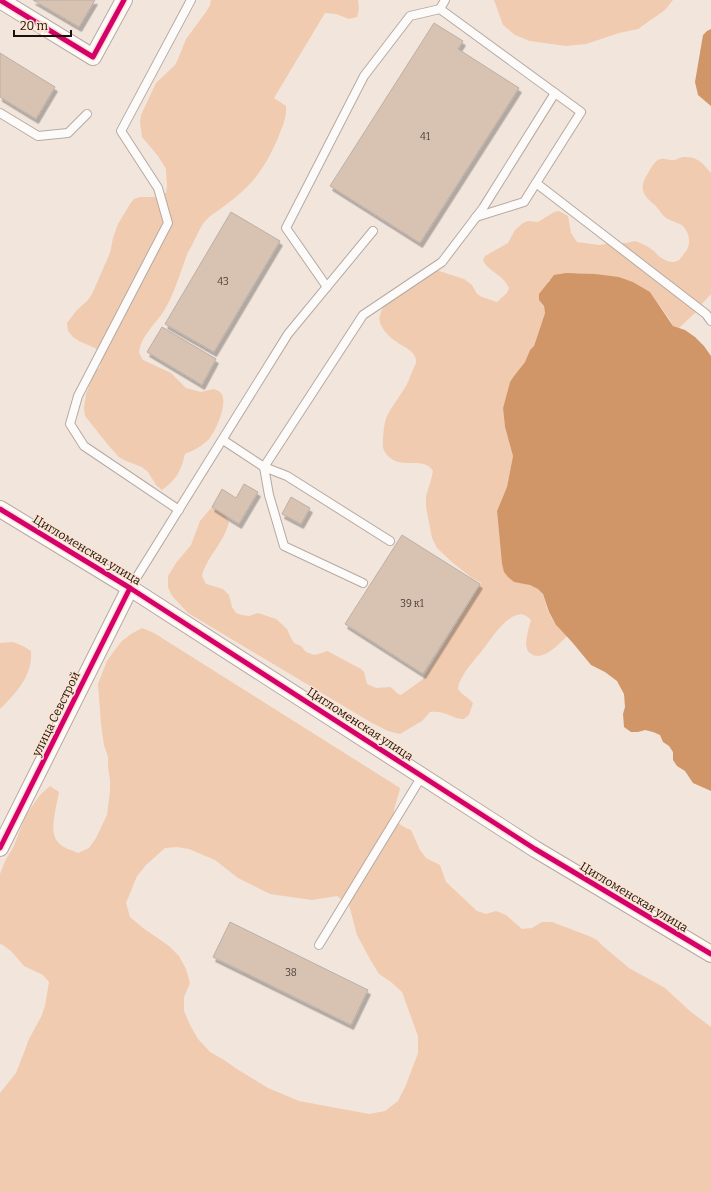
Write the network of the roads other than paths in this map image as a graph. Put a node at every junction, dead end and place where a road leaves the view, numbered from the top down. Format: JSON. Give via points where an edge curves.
{"nodes":[{"id":1,"x":0,"y":0,"type":"edge"},
{"id":2,"x":124,"y":0,"type":"edge"},
{"id":3,"x":191,"y":0,"type":"edge"},
{"id":4,"x":445,"y":0,"type":"edge"},
{"id":5,"x":440,"y":9,"type":"junction"},
{"id":6,"x":555,"y":93,"type":"junction"},
{"id":7,"x":0,"y":113,"type":"edge"},
{"id":8,"x":87,"y":114,"type":"dead end"},
{"id":9,"x":536,"y":183,"type":"junction"},
{"id":10,"x":476,"y":217,"type":"junction"},
{"id":11,"x":373,"y":231,"type":"dead end"},
{"id":12,"x":327,"y":287,"type":"junction"},
{"id":13,"x":711,"y":321,"type":"edge"},
{"id":14,"x":223,"y":440,"type":"junction"},
{"id":15,"x":264,"y":467,"type":"junction"},
{"id":16,"x":0,"y":509,"type":"edge"},
{"id":17,"x":179,"y":510,"type":"junction"},
{"id":18,"x":390,"y":541,"type":"dead end"},
{"id":19,"x":363,"y":583,"type":"dead end"},
{"id":20,"x":130,"y":588,"type":"junction"},
{"id":21,"x":422,"y":776,"type":"junction"},
{"id":22,"x":0,"y":848,"type":"edge"},
{"id":23,"x":319,"y":944,"type":"dead end"},
{"id":24,"x":711,"y":954,"type":"edge"}],
"edges":[{"from":1,"to":2,"type":"street","via":[[93,57]]},
{"from":3,"to":17,"type":"lane","via":[[121,131],[158,188],[168,223],[78,396],[70,424],[84,446]]},
{"from":4,"to":5,"type":"lane"},
{"from":5,"to":6,"type":"lane"},
{"from":5,"to":12,"type":"lane","via":[[410,16],[364,76],[286,228]]},
{"from":6,"to":9,"type":"lane","via":[[581,112]]},
{"from":6,"to":10,"type":"lane"},
{"from":7,"to":8,"type":"lane","via":[[38,136],[68,133]]},
{"from":9,"to":10,"type":"lane","via":[[524,202]]},
{"from":9,"to":13,"type":"lane","via":[[706,314]]},
{"from":10,"to":15,"type":"lane","via":[[442,262],[363,315]]},
{"from":11,"to":12,"type":"lane"},
{"from":12,"to":14,"type":"lane","via":[[288,334]]},
{"from":14,"to":15,"type":"lane"},
{"from":14,"to":17,"type":"lane"},
{"from":15,"to":18,"type":"lane","via":[[287,476]]},
{"from":15,"to":19,"type":"lane","via":[[268,495],[284,546]]},
{"from":16,"to":20,"type":"street","name":"Цигломенская улица"},
{"from":17,"to":20,"type":"lane"},
{"from":20,"to":21,"type":"street","name":"Цигломенская улица"},
{"from":20,"to":22,"type":"street","name":"улица Севстрой"},
{"from":21,"to":23,"type":"lane"},
{"from":21,"to":24,"type":"street","name":"Цигломенская улица","via":[[535,849]]}]}
